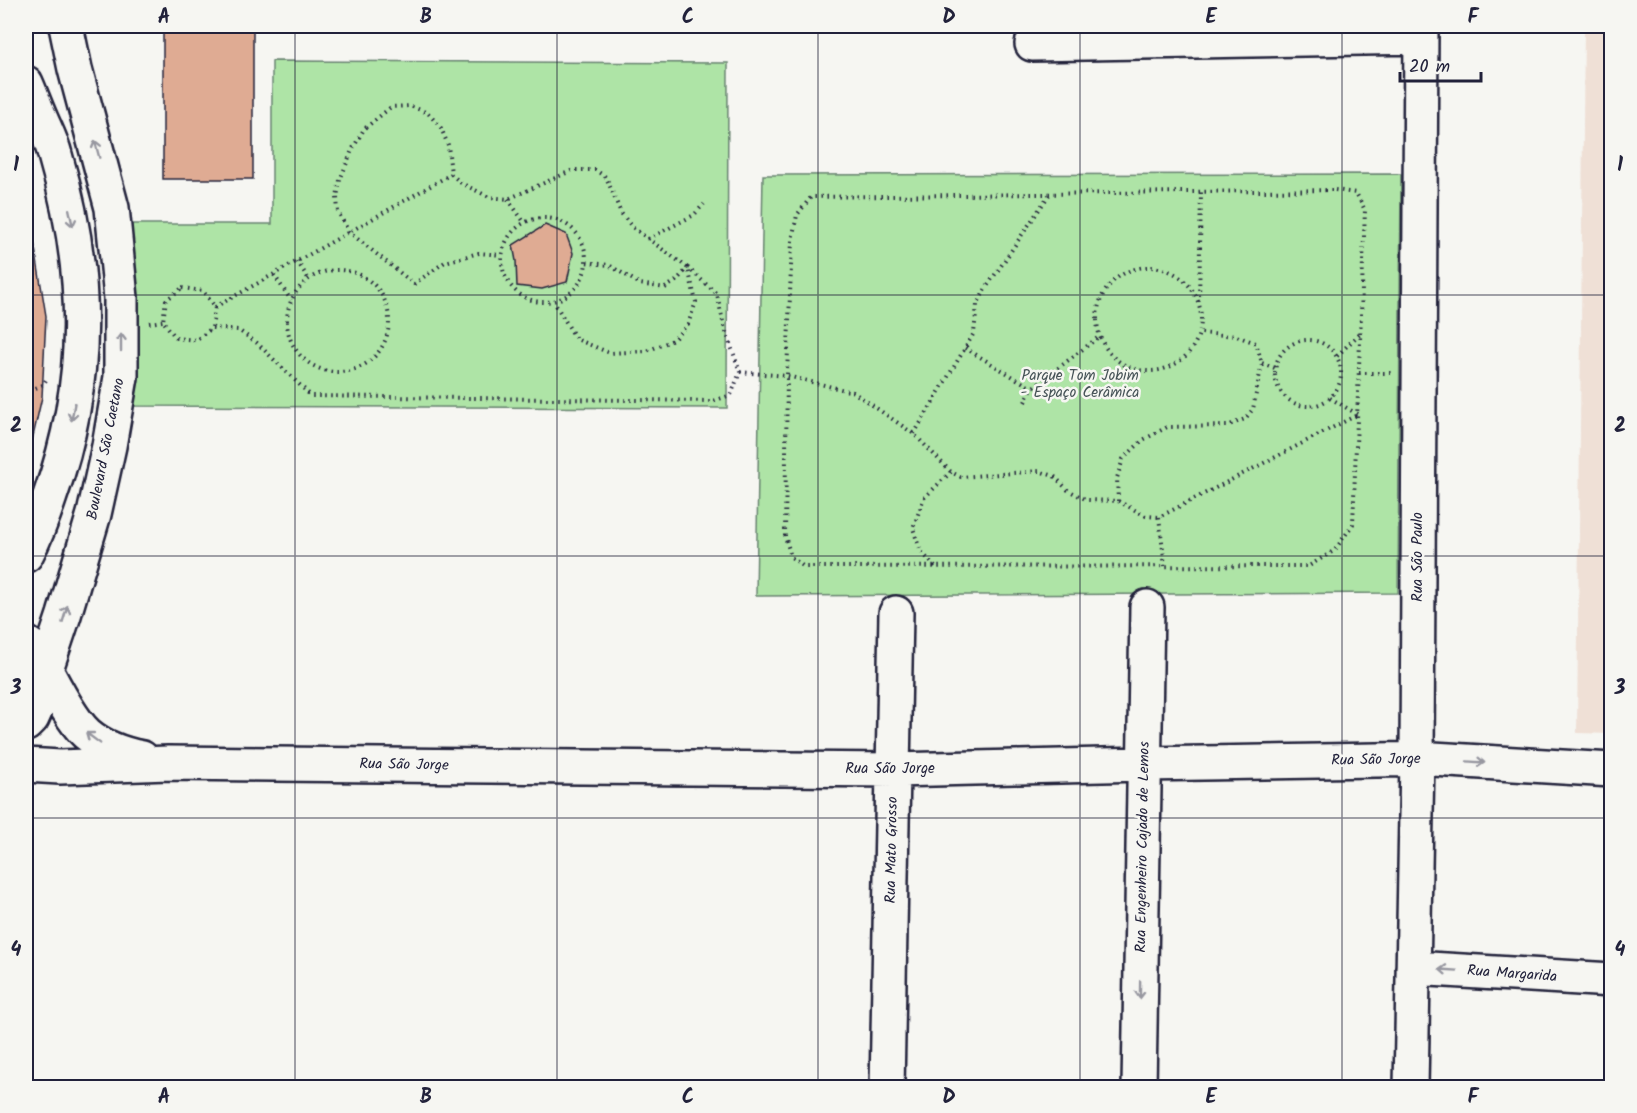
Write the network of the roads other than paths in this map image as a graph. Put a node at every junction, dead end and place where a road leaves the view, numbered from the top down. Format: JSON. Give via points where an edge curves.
{"nodes":[{"id":1,"x":66,"y":26,"type":"edge"},
{"id":2,"x":1421,"y":31,"type":"edge"},
{"id":3,"x":1032,"y":44,"type":"dead end"},
{"id":4,"x":26,"y":83,"type":"edge"},
{"id":5,"x":26,"y":555,"type":"edge"},
{"id":6,"x":1146,"y":607,"type":"dead end"},
{"id":7,"x":896,"y":613,"type":"dead end"},
{"id":8,"x":26,"y":643,"type":"edge"},
{"id":9,"x":46,"y":669,"type":"junction"},
{"id":10,"x":26,"y":724,"type":"edge"},
{"id":11,"x":1417,"y":759,"type":"junction"},
{"id":12,"x":168,"y":763,"type":"junction"},
{"id":13,"x":1144,"y":764,"type":"junction"},
{"id":14,"x":26,"y":765,"type":"edge"},
{"id":15,"x":894,"y":770,"type":"junction"},
{"id":16,"x":1611,"y":770,"type":"edge"},
{"id":17,"x":1413,"y":968,"type":"junction"},
{"id":18,"x":1611,"y":980,"type":"edge"},
{"id":19,"x":887,"y":1088,"type":"edge"},
{"id":20,"x":1139,"y":1088,"type":"edge"},
{"id":21,"x":1411,"y":1088,"type":"edge"}],
"edges":[{"from":9,"to":1,"type":"street","name":"Boulevard São Caetano","one_way":true,"via":[[94,514],[122,377],[122,297],[112,208]]},
{"from":2,"to":3,"type":"street"},
{"from":2,"to":11,"type":"street","name":"Rua São Paulo"},
{"from":4,"to":5,"type":"street","one_way":true,"via":[[55,153],[72,222],[81,293],[81,356],[73,414],[61,467]]},
{"from":6,"to":13,"type":"street","name":"Rua Engenheiro Cajado de Lemos"},
{"from":7,"to":15,"type":"street","name":"Rua Mato Grosso"},
{"from":8,"to":9,"type":"street","name":"Rua São Jorge","via":[[35,649]]},
{"from":9,"to":10,"type":"street","name":"Boulevard São Caetano","via":[[41,698]]},
{"from":12,"to":9,"type":"street","name":"Rua São Jorge","one_way":true,"via":[[126,755],[85,732]]},
{"from":11,"to":13,"type":"street","name":"Rua São Jorge"},
{"from":11,"to":16,"type":"street","name":"Rua São Jorge","one_way":true},
{"from":11,"to":17,"type":"street","name":"Rua São Paulo"},
{"from":12,"to":14,"type":"street","name":"Rua São Jorge","via":[[60,768]]},
{"from":12,"to":15,"type":"street","name":"Rua São Jorge"},
{"from":13,"to":15,"type":"street","name":"Rua São Jorge"},
{"from":13,"to":20,"type":"street","name":"Rua Engenheiro Cajado de Lemos","one_way":true},
{"from":15,"to":19,"type":"street","name":"Rua Mato Grosso"},
{"from":18,"to":17,"type":"street","name":"Rua Margarida","one_way":true},
{"from":17,"to":21,"type":"street","name":"Rua São Paulo"}]}
